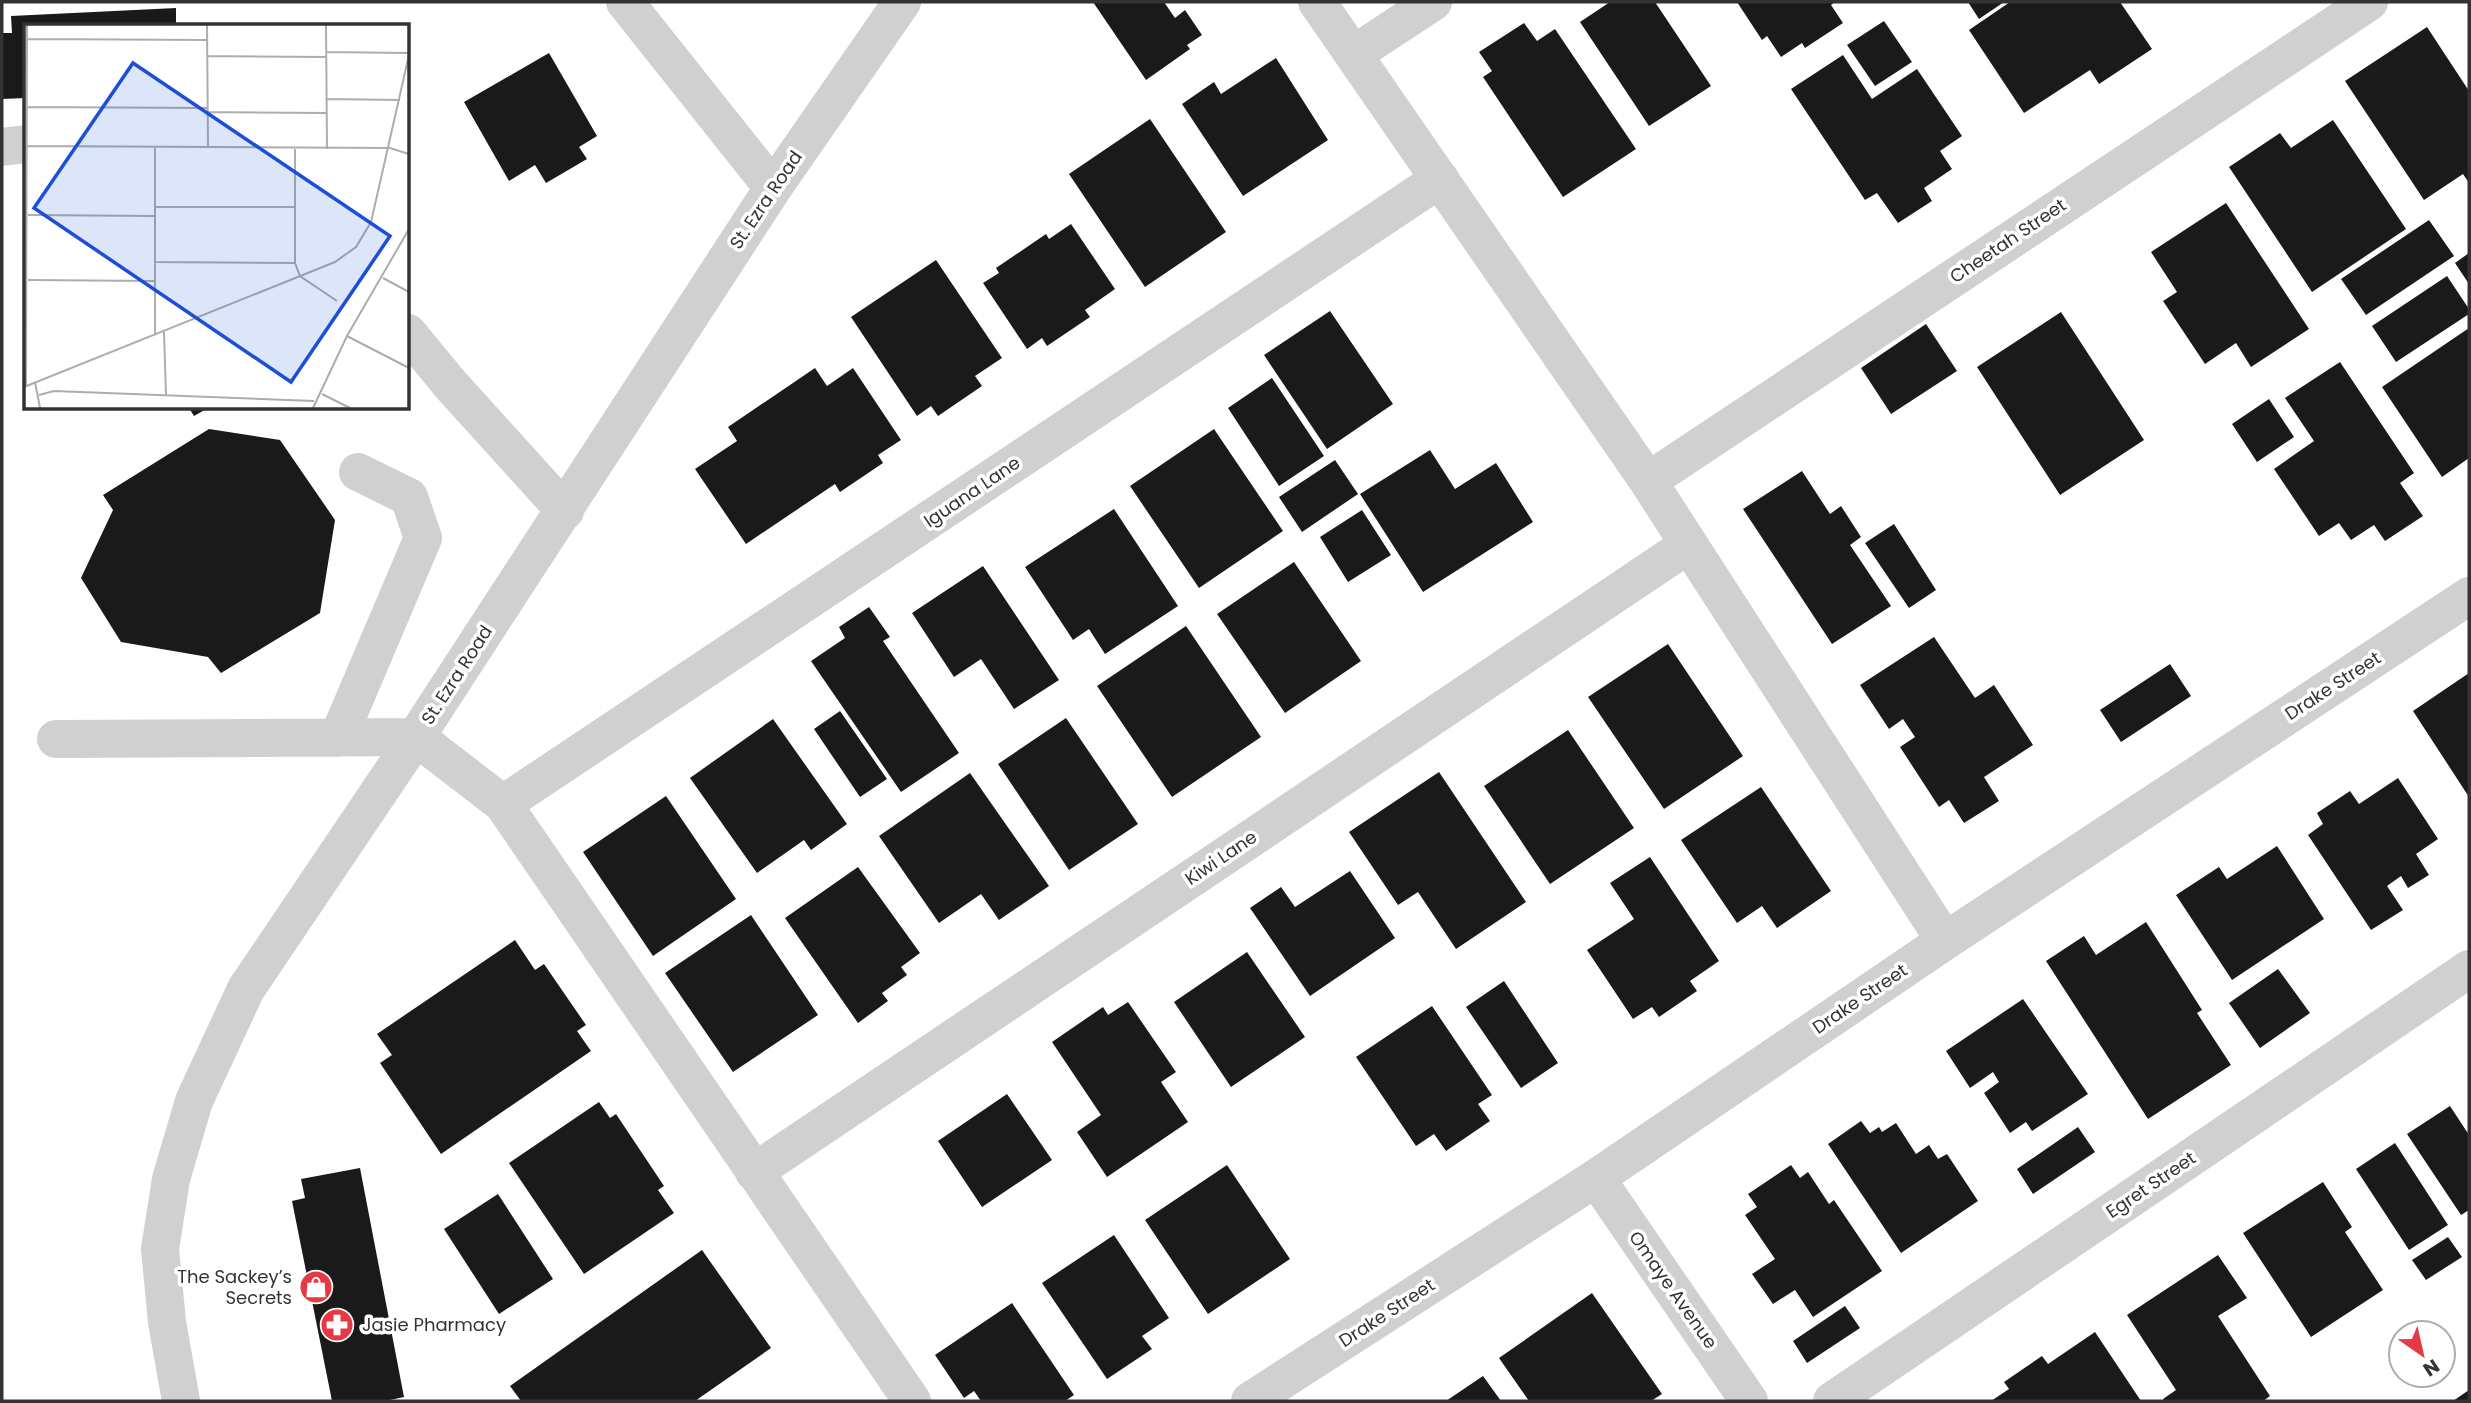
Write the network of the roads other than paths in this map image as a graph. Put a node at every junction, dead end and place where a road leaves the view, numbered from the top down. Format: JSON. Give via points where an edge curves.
{"nodes":[{"id":1,"x":625,"y":2,"type":"edge"},
{"id":2,"x":902,"y":2,"type":"edge"},
{"id":3,"x":1317,"y":2,"type":"edge"},
{"id":4,"x":1433,"y":2,"type":"edge"},
{"id":5,"x":2369,"y":2,"type":"edge"},
{"id":6,"x":1354,"y":54,"type":"junction"},
{"id":7,"x":24,"y":144,"type":"edge"},
{"id":8,"x":2,"y":147,"type":"edge"},
{"id":9,"x":1440,"y":179,"type":"junction"},
{"id":10,"x":773,"y":188,"type":"junction"},
{"id":11,"x":410,"y":335,"type":"edge"},
{"id":12,"x":358,"y":472,"type":"dead end"},
{"id":13,"x":1648,"y":481,"type":"junction"},
{"id":14,"x":565,"y":511,"type":"junction"},
{"id":15,"x":1688,"y":544,"type":"junction"},
{"id":16,"x":2469,"y":596,"type":"edge"},
{"id":17,"x":416,"y":737,"type":"junction"},
{"id":18,"x":338,"y":738,"type":"junction"},
{"id":19,"x":56,"y":739,"type":"dead end"},
{"id":20,"x":503,"y":804,"type":"junction"},
{"id":21,"x":1945,"y":941,"type":"junction"},
{"id":22,"x":2469,"y":969,"type":"edge"},
{"id":23,"x":754,"y":1172,"type":"junction"},
{"id":24,"x":1596,"y":1178,"type":"junction"},
{"id":25,"x":181,"y":1401,"type":"edge"},
{"id":26,"x":912,"y":1401,"type":"edge"},
{"id":27,"x":1250,"y":1401,"type":"edge"},
{"id":28,"x":1749,"y":1401,"type":"edge"},
{"id":29,"x":1832,"y":1401,"type":"edge"}],
"edges":[{"from":1,"to":10,"type":"street"},
{"from":2,"to":10,"type":"street","name":"St. Ezra Road"},
{"from":3,"to":6,"type":"street"},
{"from":4,"to":6,"type":"street"},
{"from":5,"to":13,"type":"street","name":"Cheetah Street"},
{"from":6,"to":9,"type":"street"},
{"from":7,"to":8,"type":"street"},
{"from":9,"to":13,"type":"street"},
{"from":9,"to":20,"type":"street","name":"Iguana Lane"},
{"from":10,"to":14,"type":"street","name":"St. Ezra Road"},
{"from":11,"to":14,"type":"street"},
{"from":12,"to":18,"type":"street","via":[[409,497],[423,538]]},
{"from":13,"to":15,"type":"street"},
{"from":14,"to":17,"type":"street","name":"St. Ezra Road"},
{"from":15,"to":21,"type":"street"},
{"from":15,"to":23,"type":"street","name":"Kiwi Lane"},
{"from":16,"to":21,"type":"street","name":"Drake Street"},
{"from":17,"to":18,"type":"street"},
{"from":17,"to":20,"type":"street"},
{"from":17,"to":25,"type":"street","name":"St. Ezra Road","via":[[246,989],[194,1101],[171,1179],[160,1250]]},
{"from":18,"to":19,"type":"street"},
{"from":20,"to":23,"type":"street"},
{"from":21,"to":24,"type":"street","name":"Drake Street"},
{"from":22,"to":29,"type":"street","name":"Egret Street"},
{"from":23,"to":26,"type":"street"},
{"from":24,"to":27,"type":"street","name":"Drake Street"},
{"from":24,"to":28,"type":"street","name":"Omaye Avenue"}]}
